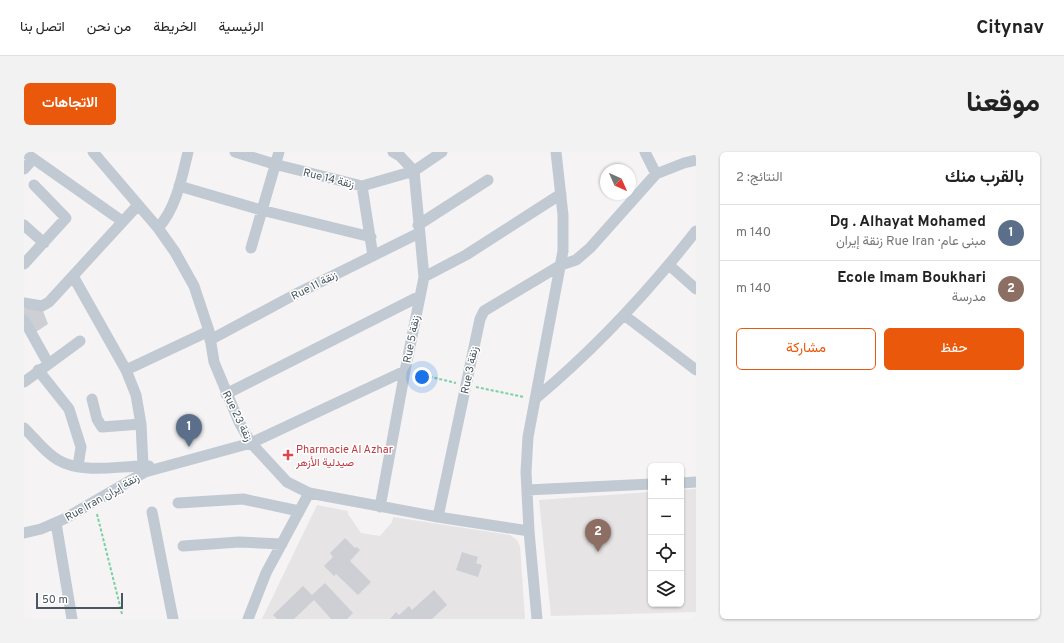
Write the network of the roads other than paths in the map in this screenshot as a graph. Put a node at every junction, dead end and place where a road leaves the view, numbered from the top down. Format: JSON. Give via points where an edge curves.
{"nodes":[{"id":1,"x":93,"y":152,"type":"edge"},
{"id":2,"x":188,"y":152,"type":"edge"},
{"id":3,"x":235,"y":152,"type":"edge"},
{"id":4,"x":279,"y":152,"type":"edge"},
{"id":5,"x":393,"y":152,"type":"edge"},
{"id":6,"x":442,"y":152,"type":"edge"},
{"id":7,"x":645,"y":152,"type":"edge"},
{"id":8,"x":553,"y":154,"type":"edge"},
{"id":9,"x":28,"y":156,"type":"edge"},
{"id":10,"x":696,"y":160,"type":"edge"},
{"id":11,"x":274,"y":164,"type":"junction"},
{"id":12,"x":24,"y":169,"type":"edge"},
{"id":13,"x":414,"y":171,"type":"junction"},
{"id":14,"x":656,"y":174,"type":"junction"},
{"id":15,"x":488,"y":180,"type":"dead end"},
{"id":16,"x":34,"y":185,"type":"dead end"},
{"id":17,"x":179,"y":186,"type":"junction"},
{"id":18,"x":362,"y":186,"type":"junction"},
{"id":19,"x":561,"y":194,"type":"junction"},
{"id":20,"x":138,"y":205,"type":"junction"},
{"id":21,"x":261,"y":210,"type":"junction"},
{"id":22,"x":122,"y":221,"type":"junction"},
{"id":23,"x":24,"y":224,"type":"edge"},
{"id":24,"x":158,"y":228,"type":"junction"},
{"id":25,"x":418,"y":229,"type":"junction"},
{"id":26,"x":696,"y":231,"type":"edge"},
{"id":27,"x":371,"y":237,"type":"junction"},
{"id":28,"x":44,"y":243,"type":"junction"},
{"id":29,"x":250,"y":248,"type":"dead end"},
{"id":30,"x":373,"y":256,"type":"junction"},
{"id":31,"x":24,"y":264,"type":"edge"},
{"id":32,"x":561,"y":265,"type":"junction"},
{"id":33,"x":669,"y":265,"type":"junction"},
{"id":34,"x":73,"y":276,"type":"junction"},
{"id":35,"x":424,"y":278,"type":"junction"},
{"id":36,"x":696,"y":289,"type":"edge"},
{"id":37,"x":420,"y":296,"type":"junction"},
{"id":38,"x":24,"y":303,"type":"edge"},
{"id":39,"x":624,"y":315,"type":"junction"},
{"id":40,"x":24,"y":320,"type":"edge"},
{"id":41,"x":209,"y":336,"type":"junction"},
{"id":42,"x":80,"y":341,"type":"dead end"},
{"id":43,"x":48,"y":363,"type":"junction"},
{"id":44,"x":38,"y":370,"type":"junction"},
{"id":45,"x":126,"y":370,"type":"junction"},
{"id":46,"x":696,"y":370,"type":"edge"},
{"id":47,"x":405,"y":371,"type":"junction"},
{"id":48,"x":24,"y":382,"type":"edge"},
{"id":49,"x":226,"y":394,"type":"junction"},
{"id":50,"x":92,"y":399,"type":"dead end"},
{"id":51,"x":536,"y":399,"type":"junction"},
{"id":52,"x":141,"y":424,"type":"junction"},
{"id":53,"x":24,"y":428,"type":"edge"},
{"id":54,"x":251,"y":443,"type":"junction"},
{"id":55,"x":143,"y":465,"type":"junction"},
{"id":56,"x":78,"y":466,"type":"junction"},
{"id":57,"x":163,"y":466,"type":"junction"},
{"id":58,"x":696,"y":482,"type":"edge"},
{"id":59,"x":684,"y":483,"type":"edge"},
{"id":60,"x":648,"y":484,"type":"edge"},
{"id":61,"x":527,"y":490,"type":"junction"},
{"id":62,"x":309,"y":493,"type":"junction"},
{"id":63,"x":178,"y":502,"type":"dead end"},
{"id":64,"x":380,"y":507,"type":"junction"},
{"id":65,"x":299,"y":511,"type":"junction"},
{"id":66,"x":152,"y":512,"type":"dead end"},
{"id":67,"x":438,"y":517,"type":"junction"},
{"id":68,"x":56,"y":523,"type":"junction"},
{"id":69,"x":529,"y":531,"type":"junction"},
{"id":70,"x":24,"y":533,"type":"edge"},
{"id":71,"x":282,"y":544,"type":"junction"},
{"id":72,"x":183,"y":546,"type":"dead end"},
{"id":73,"x":72,"y":619,"type":"edge"},
{"id":74,"x":173,"y":619,"type":"edge"},
{"id":75,"x":248,"y":619,"type":"edge"},
{"id":76,"x":537,"y":619,"type":"edge"}],
"edges":[{"from":1,"to":20,"type":"street","name":"Rue 23 زنقة"},
{"from":2,"to":17,"type":"street"},
{"from":3,"to":11,"type":"street","name":"Rue 14 زنقة"},
{"from":4,"to":11,"type":"street"},
{"from":5,"to":13,"type":"street"},
{"from":6,"to":13,"type":"street","name":"Rue 14 زنقة"},
{"from":7,"to":14,"type":"street"},
{"from":8,"to":19,"type":"street"},
{"from":9,"to":12,"type":"street"},
{"from":9,"to":22,"type":"street"},
{"from":10,"to":14,"type":"street"},
{"from":11,"to":18,"type":"street","name":"Rue 14 زنقة"},
{"from":11,"to":21,"type":"street"},
{"from":13,"to":18,"type":"street","name":"Rue 14 زنقة"},
{"from":13,"to":25,"type":"street","name":"Rue 5 زنقة"},
{"from":14,"to":32,"type":"street","name":"Rue 3 زنقة","via":[[590,248],[576,260]]},
{"from":15,"to":25,"type":"street","name":"Rue 11 زنقة"},
{"from":16,"to":28,"type":"street","via":[[66,217]]},
{"from":17,"to":21,"type":"street"},
{"from":17,"to":24,"type":"street","via":[[166,219]]},
{"from":18,"to":27,"type":"street"},
{"from":19,"to":32,"type":"street","via":[[564,237]]},
{"from":19,"to":35,"type":"street","via":[[466,255]]},
{"from":20,"to":22,"type":"street"},
{"from":20,"to":24,"type":"street","name":"Rue 23 زنقة"},
{"from":21,"to":27,"type":"street"},
{"from":21,"to":29,"type":"street"},
{"from":22,"to":34,"type":"street"},
{"from":23,"to":28,"type":"street"},
{"from":24,"to":41,"type":"street","name":"Rue 23 زنقة","via":[[194,286]]},
{"from":25,"to":30,"type":"street","name":"Rue 11 زنقة"},
{"from":25,"to":35,"type":"street","name":"Rue 5 زنقة"},
{"from":26,"to":33,"type":"street"},
{"from":27,"to":30,"type":"street"},
{"from":28,"to":31,"type":"street"},
{"from":30,"to":41,"type":"street","name":"Rue 11 زنقة"},
{"from":32,"to":51,"type":"street"},
{"from":32,"to":67,"type":"street","name":"Rue 3 زنقة","via":[[496,303],[484,311],[480,319]]},
{"from":33,"to":36,"type":"street"},
{"from":33,"to":39,"type":"street"},
{"from":34,"to":38,"type":"street","via":[[45,305]]},
{"from":34,"to":45,"type":"street"},
{"from":35,"to":37,"type":"street","name":"Rue 5 زنقة"},
{"from":37,"to":47,"type":"street","name":"Rue 5 زنقة"},
{"from":37,"to":49,"type":"street"},
{"from":39,"to":46,"type":"street"},
{"from":39,"to":51,"type":"street","via":[[572,368]]},
{"from":40,"to":43,"type":"street"},
{"from":41,"to":45,"type":"street","name":"Rue 11 زنقة"},
{"from":41,"to":49,"type":"street","name":"Rue 23 زنقة","via":[[214,362]]},
{"from":42,"to":43,"type":"street"},
{"from":43,"to":44,"type":"street"},
{"from":44,"to":48,"type":"street"},
{"from":44,"to":56,"type":"street","via":[[69,409],[81,447]]},
{"from":45,"to":52,"type":"street","via":[[136,395]]},
{"from":47,"to":54,"type":"street","name":"Rue Iran زنقة إيران"},
{"from":47,"to":64,"type":"street","name":"Rue 5 زنقة"},
{"from":49,"to":54,"type":"street","name":"Rue 23 زنقة"},
{"from":50,"to":52,"type":"street","via":[[97,419],[102,427]]},
{"from":51,"to":61,"type":"street","via":[[528,437]]},
{"from":52,"to":55,"type":"street"},
{"from":53,"to":56,"type":"street","via":[[51,455]]},
{"from":54,"to":57,"type":"street","name":"Rue Iran زنقة إيران"},
{"from":54,"to":62,"type":"street","name":"Rue 23 زنقة","via":[[287,482]]},
{"from":55,"to":56,"type":"street","via":[[103,468]]},
{"from":55,"to":57,"type":"street"},
{"from":57,"to":68,"type":"street","name":"Rue Iran زنقة إيران","via":[[135,477]]},
{"from":58,"to":59,"type":"street"},
{"from":60,"to":61,"type":"street"},
{"from":61,"to":69,"type":"street"},
{"from":62,"to":64,"type":"street","name":"Rue 23 زنقة"},
{"from":62,"to":65,"type":"street"},
{"from":63,"to":65,"type":"street","via":[[243,499]]},
{"from":64,"to":67,"type":"street","name":"Rue 23 زنقة"},
{"from":65,"to":71,"type":"street"},
{"from":66,"to":74,"type":"street"},
{"from":67,"to":69,"type":"street","name":"Rue 23 زنقة"},
{"from":68,"to":70,"type":"street","name":"Rue Iran زنقة إيران"},
{"from":68,"to":73,"type":"street"},
{"from":69,"to":76,"type":"street"},
{"from":71,"to":72,"type":"street","via":[[239,542]]},
{"from":71,"to":75,"type":"street","via":[[258,591]]}]}
